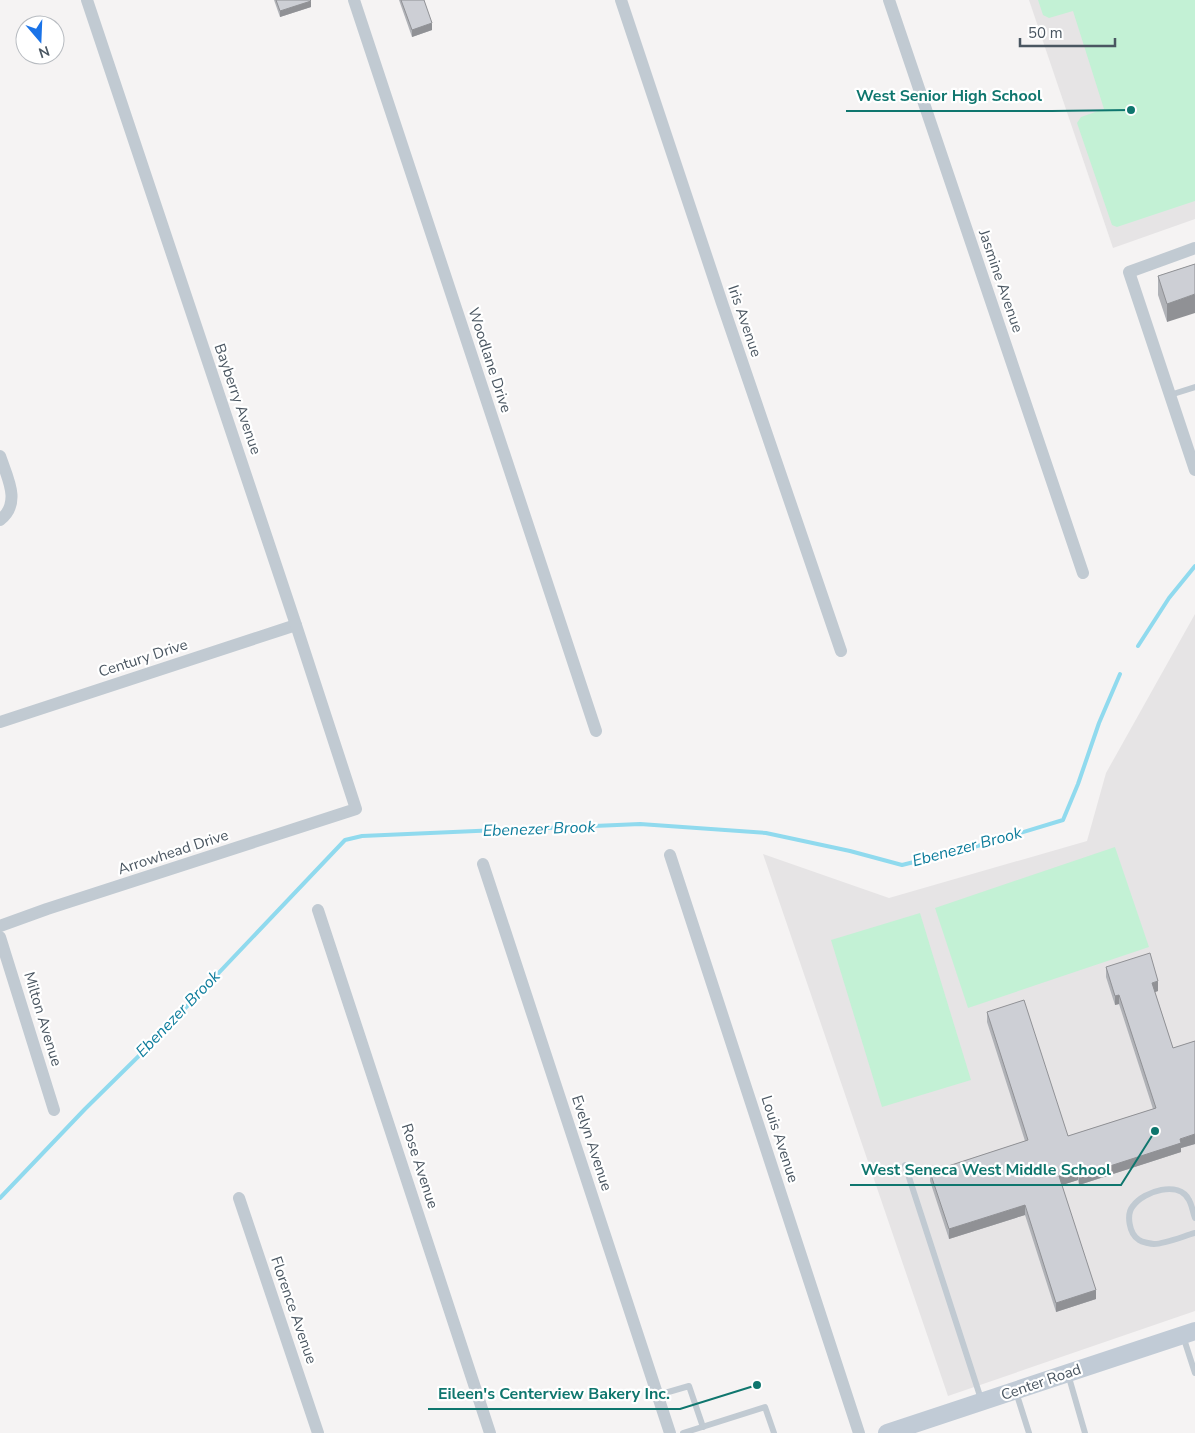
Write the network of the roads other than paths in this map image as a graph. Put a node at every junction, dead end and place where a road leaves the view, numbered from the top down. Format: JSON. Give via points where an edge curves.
{"nodes":[{"id":1,"x":87,"y":0,"type":"edge"},
{"id":2,"x":354,"y":0,"type":"edge"},
{"id":3,"x":621,"y":0,"type":"edge"},
{"id":4,"x":889,"y":0,"type":"edge"},
{"id":5,"x":1195,"y":248,"type":"edge"},
{"id":6,"x":1195,"y":387,"type":"edge"},
{"id":7,"x":1170,"y":395,"type":"junction"},
{"id":8,"x":0,"y":456,"type":"edge"},
{"id":9,"x":1195,"y":470,"type":"edge"},
{"id":10,"x":0,"y":520,"type":"edge"},
{"id":11,"x":1083,"y":573,"type":"dead end"},
{"id":12,"x":296,"y":625,"type":"junction"},
{"id":13,"x":841,"y":651,"type":"dead end"},
{"id":14,"x":0,"y":722,"type":"edge"},
{"id":15,"x":596,"y":731,"type":"dead end"},
{"id":16,"x":356,"y":809,"type":"joint"},
{"id":17,"x":670,"y":855,"type":"dead end"},
{"id":18,"x":482,"y":864,"type":"dead end"},
{"id":19,"x":318,"y":910,"type":"dead end"},
{"id":20,"x":0,"y":926,"type":"edge"},
{"id":21,"x":0,"y":937,"type":"edge"},
{"id":22,"x":54,"y":1110,"type":"dead end"},
{"id":23,"x":905,"y":1165,"type":"dead end"},
{"id":24,"x":239,"y":1198,"type":"dead end"},
{"id":25,"x":1195,"y":1218,"type":"edge"},
{"id":26,"x":1195,"y":1232,"type":"edge"},
{"id":27,"x":1189,"y":1333,"type":"edge"},
{"id":28,"x":1068,"y":1373,"type":"junction"},
{"id":29,"x":1195,"y":1373,"type":"edge"},
{"id":30,"x":1016,"y":1390,"type":"junction"},
{"id":31,"x":658,"y":1395,"type":"junction"},
{"id":32,"x":982,"y":1402,"type":"junction"},
{"id":33,"x":702,"y":1427,"type":"junction"},
{"id":34,"x":318,"y":1433,"type":"edge"},
{"id":35,"x":490,"y":1433,"type":"edge"},
{"id":36,"x":670,"y":1433,"type":"edge"},
{"id":37,"x":683,"y":1433,"type":"edge"},
{"id":38,"x":774,"y":1433,"type":"edge"},
{"id":39,"x":859,"y":1433,"type":"edge"},
{"id":40,"x":886,"y":1433,"type":"edge"},
{"id":41,"x":1028,"y":1433,"type":"edge"},
{"id":42,"x":1085,"y":1433,"type":"edge"}],
"edges":[{"from":1,"to":12,"type":"street","name":"Bayberry Avenue"},
{"from":2,"to":15,"type":"street","name":"Woodlane Drive"},
{"from":3,"to":13,"type":"street","name":"Iris Avenue"},
{"from":4,"to":11,"type":"street","name":"Jasmine Avenue"},
{"from":5,"to":7,"type":"street","via":[[1129,272]]},
{"from":6,"to":7,"type":"lane"},
{"from":7,"to":9,"type":"street"},
{"from":8,"to":10,"type":"street","via":[[12,491],[10,509]]},
{"from":12,"to":14,"type":"street","name":"Century Drive"},
{"from":12,"to":16,"type":"street","name":"Bayberry Avenue"},
{"from":16,"to":20,"type":"street","name":"Arrowhead Drive"},
{"from":17,"to":39,"type":"street","name":"Louis Avenue"},
{"from":18,"to":31,"type":"street","name":"Evelyn Avenue"},
{"from":19,"to":35,"type":"street","name":"Rose Avenue"},
{"from":21,"to":22,"type":"street","name":"Milton Avenue"},
{"from":23,"to":32,"type":"lane"},
{"from":24,"to":34,"type":"street","name":"Florence Avenue"},
{"from":25,"to":26,"type":"lane","via":[[1189,1199],[1180,1191],[1160,1189],[1131,1207],[1129,1218],[1131,1231],[1139,1240],[1155,1244]]},
{"from":27,"to":28,"type":"main road","name":"Center Road"},
{"from":27,"to":29,"type":"lane"},
{"from":28,"to":30,"type":"main road","name":"Center Road"},
{"from":28,"to":42,"type":"lane"},
{"from":30,"to":32,"type":"main road","name":"Center Road"},
{"from":30,"to":41,"type":"lane"},
{"from":31,"to":33,"type":"lane","via":[[689,1386]]},
{"from":31,"to":36,"type":"street","name":"Evelyn Avenue"},
{"from":32,"to":40,"type":"main road","name":"Center Road"},
{"from":33,"to":37,"type":"lane"},
{"from":33,"to":38,"type":"lane","via":[[765,1407]]}]}
